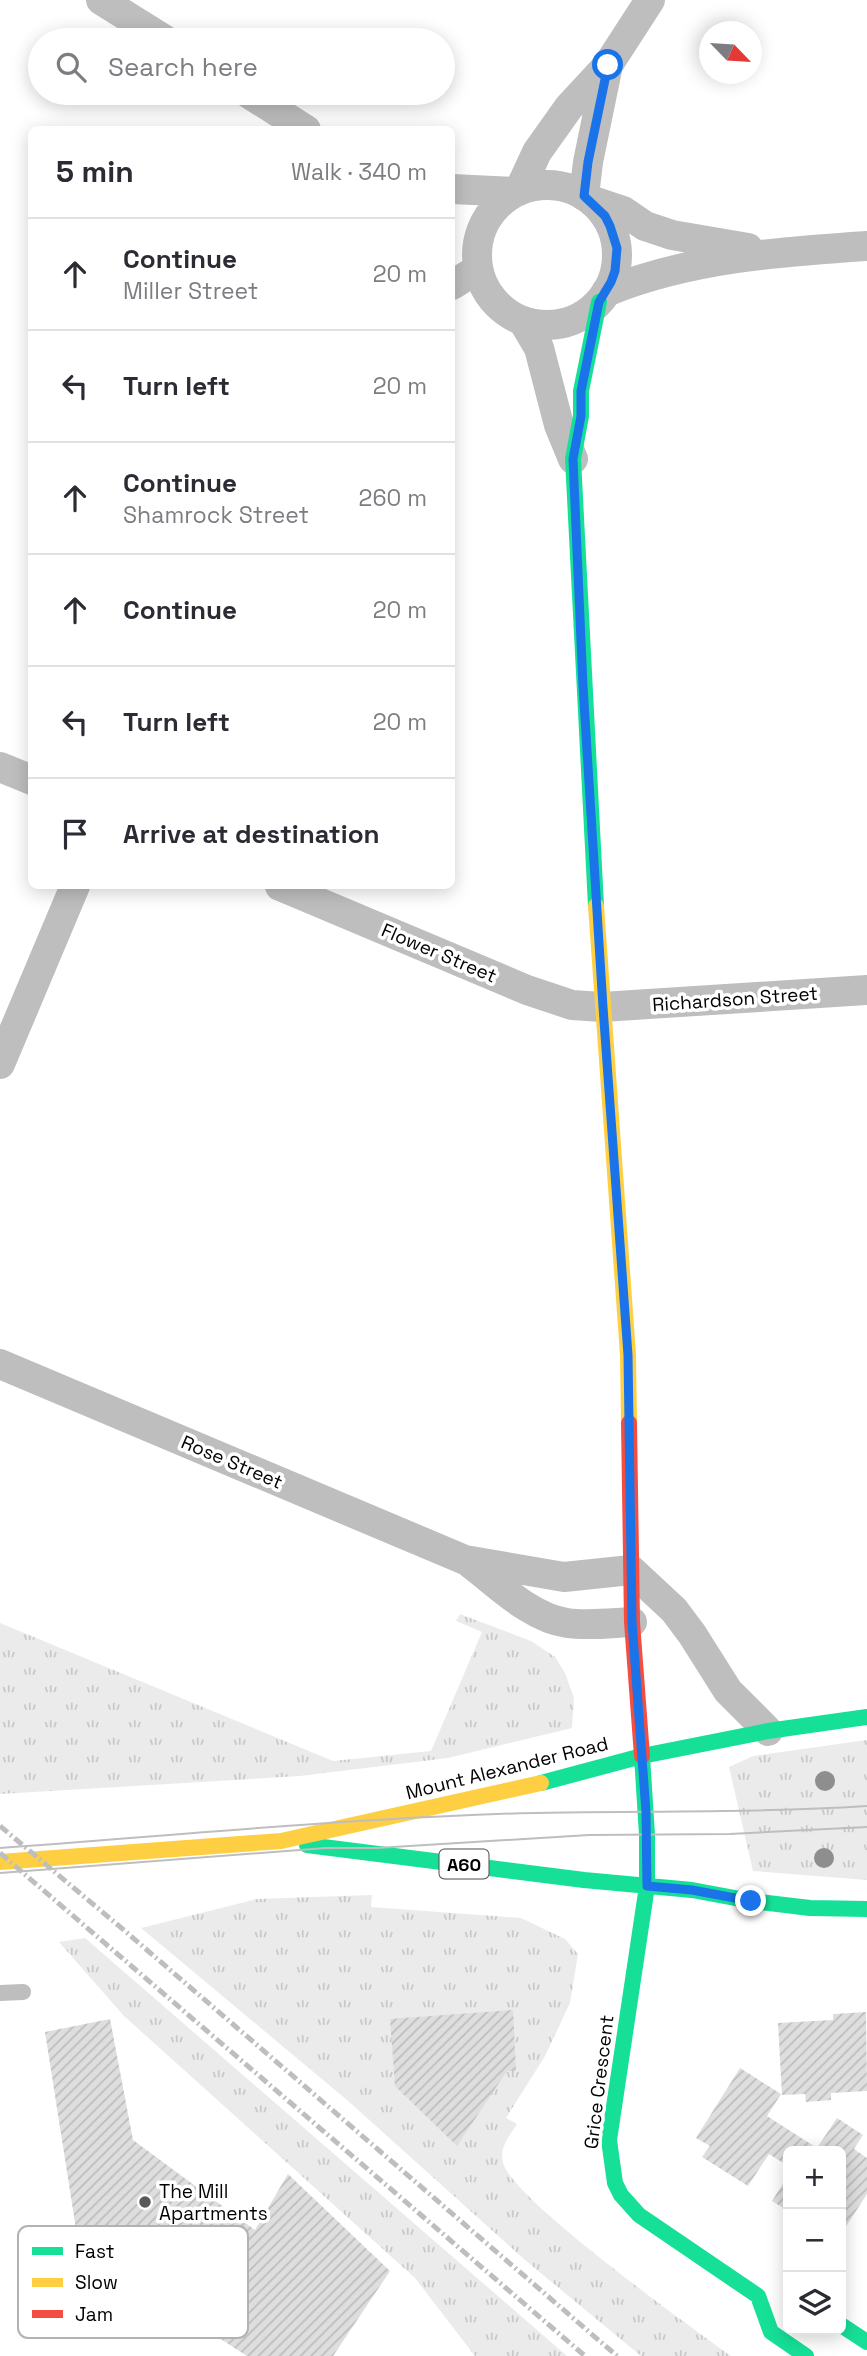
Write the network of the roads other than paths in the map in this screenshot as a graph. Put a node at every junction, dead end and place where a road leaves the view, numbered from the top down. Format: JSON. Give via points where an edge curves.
{"nodes":[{"id":1,"x":102,"y":0,"type":"edge"},
{"id":2,"x":650,"y":0,"type":"edge"},
{"id":3,"x":146,"y":28,"type":"edge"},
{"id":4,"x":608,"y":65,"type":"junction"},
{"id":5,"x":267,"y":105,"type":"edge"},
{"id":6,"x":300,"y":126,"type":"edge"},
{"id":7,"x":455,"y":189,"type":"edge"},
{"id":8,"x":517,"y":192,"type":"junction"},
{"id":9,"x":587,"y":198,"type":"junction"},
{"id":10,"x":867,"y":246,"type":"edge"},
{"id":11,"x":771,"y":252,"type":"junction"},
{"id":12,"x":469,"y":260,"type":"edge"},
{"id":13,"x":455,"y":281,"type":"edge"},
{"id":14,"x":602,"y":297,"type":"junction"},
{"id":15,"x":523,"y":321,"type":"junction"},
{"id":16,"x":573,"y":459,"type":"junction"},
{"id":17,"x":0,"y":767,"type":"edge"},
{"id":18,"x":28,"y":778,"type":"edge"},
{"id":19,"x":74,"y":889,"type":"edge"},
{"id":20,"x":287,"y":889,"type":"edge"},
{"id":21,"x":867,"y":990,"type":"edge"},
{"id":22,"x":603,"y":1007,"type":"junction"},
{"id":23,"x":0,"y":1064,"type":"edge"},
{"id":24,"x":0,"y":1364,"type":"edge"},
{"id":25,"x":465,"y":1560,"type":"junction"},
{"id":26,"x":631,"y":1570,"type":"junction"},
{"id":27,"x":632,"y":1622,"type":"junction"},
{"id":28,"x":867,"y":1717,"type":"edge"},
{"id":29,"x":768,"y":1731,"type":"junction"},
{"id":30,"x":642,"y":1756,"type":"junction"},
{"id":31,"x":281,"y":1841,"type":"junction"},
{"id":32,"x":0,"y":1861,"type":"edge"},
{"id":33,"x":647,"y":1886,"type":"junction"},
{"id":34,"x":867,"y":1909,"type":"edge"},
{"id":35,"x":23,"y":1992,"type":"dead end"},
{"id":36,"x":0,"y":1993,"type":"edge"},
{"id":37,"x":778,"y":2295,"type":"dead end"},
{"id":38,"x":758,"y":2296,"type":"junction"},
{"id":39,"x":846,"y":2328,"type":"edge"},
{"id":40,"x":867,"y":2342,"type":"edge"},
{"id":41,"x":806,"y":2356,"type":"edge"}],
"edges":[{"from":1,"to":3,"type":"street"},
{"from":2,"to":4,"type":"street"},
{"from":4,"to":8,"type":"street","via":[[569,107],[537,152]]},
{"from":4,"to":9,"type":"street","via":[[588,162]]},
{"from":5,"to":6,"type":"street"},
{"from":7,"to":8,"type":"street"},
{"from":8,"to":9,"type":"street","via":[[552,185]]},
{"from":8,"to":12,"type":"street","via":[[496,207]]},
{"from":9,"to":11,"type":"street","via":[[672,235]]},
{"from":9,"to":14,"type":"street","via":[[610,226],[617,248],[615,271]]},
{"from":10,"to":11,"type":"street"},
{"from":11,"to":14,"type":"street","via":[[638,279]]},
{"from":12,"to":13,"type":"street"},
{"from":12,"to":15,"type":"street","via":[[497,304]]},
{"from":14,"to":15,"type":"street","via":[[564,323]]},
{"from":14,"to":16,"type":"street","name":"Grice Crescent","via":[[581,391]]},
{"from":15,"to":16,"type":"street","via":[[539,348]]},
{"from":16,"to":22,"type":"street","name":"Grice Crescent"},
{"from":17,"to":18,"type":"street"},
{"from":19,"to":23,"type":"street"},
{"from":20,"to":22,"type":"street","name":"Flower Street","via":[[527,990],[572,1005]]},
{"from":21,"to":22,"type":"street","name":"Richardson Street"},
{"from":22,"to":26,"type":"street","name":"Grice Crescent","via":[[628,1355]]},
{"from":24,"to":25,"type":"street","name":"Rose Street"},
{"from":25,"to":26,"type":"street","name":"Rose Street","via":[[564,1577]]},
{"from":25,"to":27,"type":"street","name":"Rose Street","via":[[552,1619],[572,1624]]},
{"from":26,"to":27,"type":"street","name":"Grice Crescent"},
{"from":26,"to":29,"type":"street","via":[[674,1610],[727,1691]]},
{"from":27,"to":30,"type":"street","name":"Grice Crescent"},
{"from":28,"to":29,"type":"street","name":"Mount Alexander Road","number":"A60"},
{"from":29,"to":30,"type":"street","name":"Mount Alexander Road","number":"A60"},
{"from":30,"to":31,"type":"street","name":"Mount Alexander Road","number":"A60","via":[[530,1786]]},
{"from":30,"to":33,"type":"street","name":"Grice Crescent"},
{"from":31,"to":32,"type":"street","name":"Mount Alexander Road","number":"A60"},
{"from":31,"to":33,"type":"street","name":"Mount Alexander Road","number":"A60"},
{"from":33,"to":34,"type":"street","name":"Mount Alexander Road","number":"A60","via":[[810,1908]]},
{"from":33,"to":38,"type":"street","name":"Grice Crescent","via":[[609,2140],[615,2183],[639,2215]]},
{"from":35,"to":36,"type":"lane"},
{"from":37,"to":38,"type":"street"},
{"from":38,"to":41,"type":"street","via":[[771,2332]]},
{"from":39,"to":40,"type":"street"}]}
